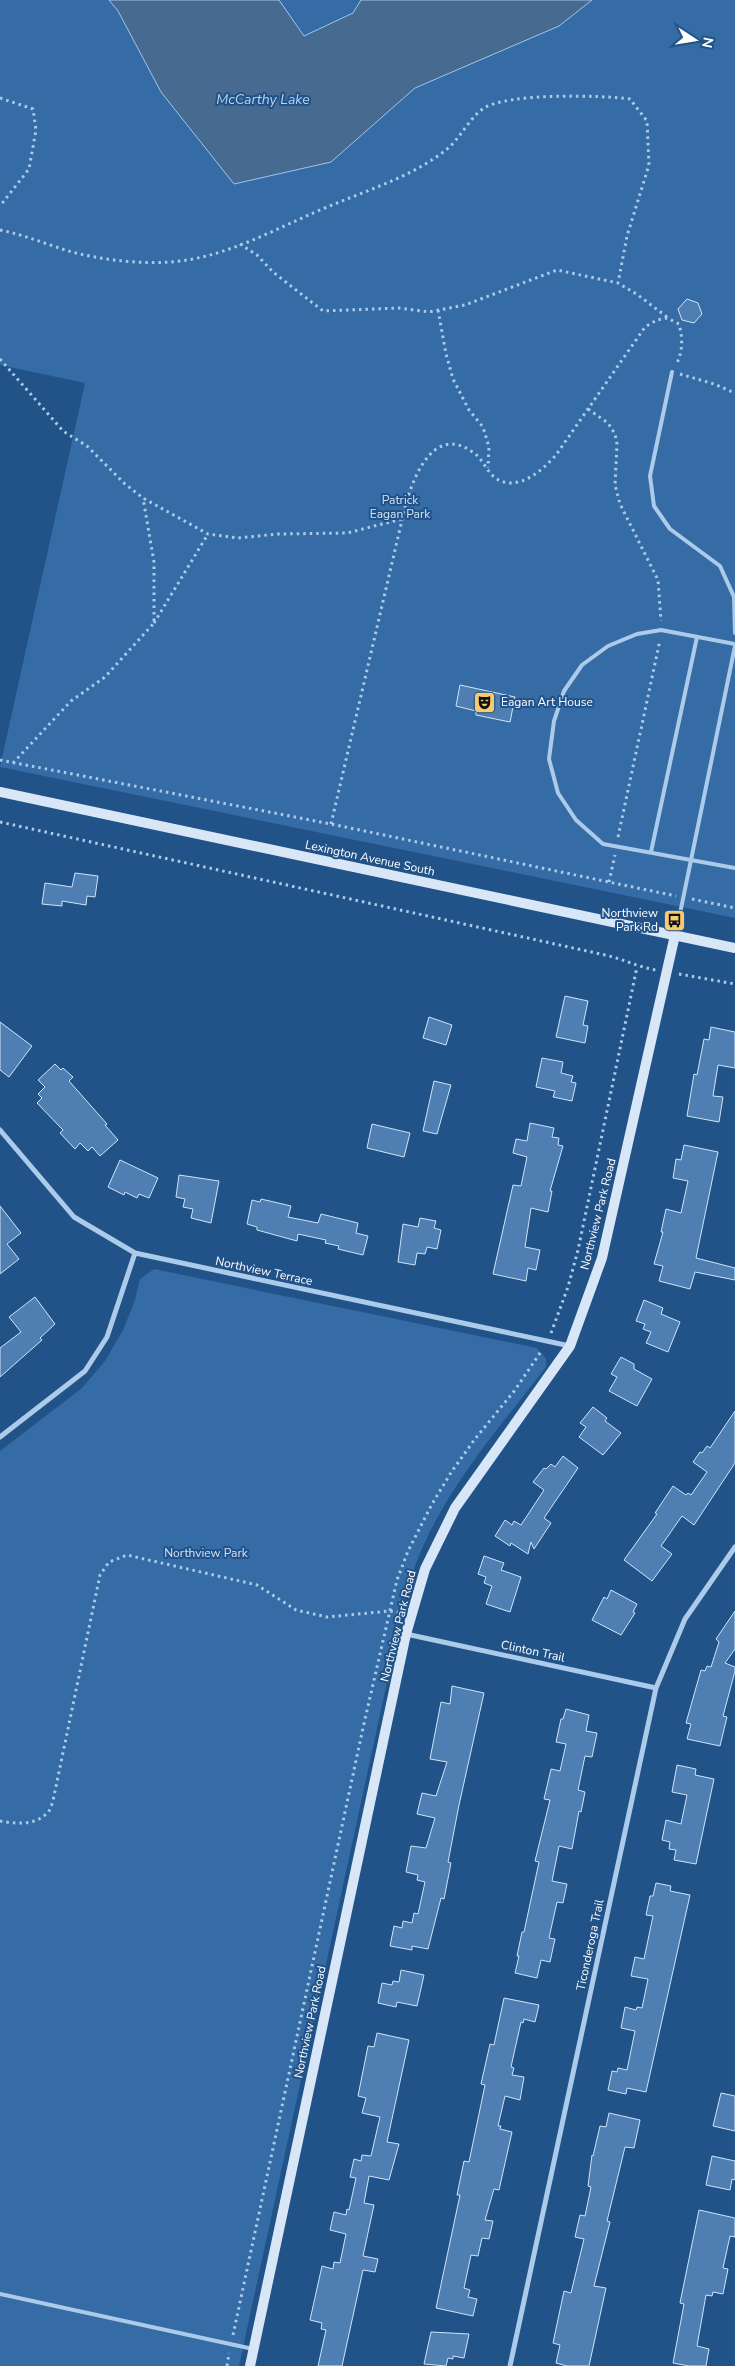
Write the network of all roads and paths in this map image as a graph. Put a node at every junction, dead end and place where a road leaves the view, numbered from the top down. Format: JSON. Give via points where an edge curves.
{"nodes":[{"id":1,"x":0,"y":98,"type":"edge"},
{"id":2,"x":0,"y":206,"type":"edge"},
{"id":3,"x":0,"y":230,"type":"edge"},
{"id":4,"x":240,"y":244,"type":"junction"},
{"id":5,"x":618,"y":284,"type":"junction"},
{"id":6,"x":438,"y":310,"type":"junction"},
{"id":7,"x":668,"y":318,"type":"junction"},
{"id":8,"x":0,"y":359,"type":"edge"},
{"id":9,"x":672,"y":372,"type":"junction"},
{"id":10,"x":735,"y":393,"type":"edge"},
{"id":11,"x":488,"y":469,"type":"junction"},
{"id":12,"x":143,"y":498,"type":"junction"},
{"id":13,"x":402,"y":519,"type":"junction"},
{"id":14,"x":208,"y":534,"type":"junction"},
{"id":15,"x":154,"y":623,"type":"junction"},
{"id":16,"x":735,"y":633,"type":"edge"},
{"id":17,"x":697,"y":637,"type":"junction"},
{"id":18,"x":735,"y":645,"type":"edge"},
{"id":19,"x":0,"y":760,"type":"edge"},
{"id":20,"x":13,"y":762,"type":"junction"},
{"id":21,"x":0,"y":792,"type":"edge"},
{"id":22,"x":0,"y":822,"type":"edge"},
{"id":23,"x":331,"y":824,"type":"junction"},
{"id":24,"x":651,"y":852,"type":"junction"},
{"id":25,"x":690,"y":858,"type":"junction"},
{"id":26,"x":735,"y":868,"type":"edge"},
{"id":27,"x":648,"y":890,"type":"dead end"},
{"id":28,"x":675,"y":935,"type":"junction"},
{"id":29,"x":735,"y":948,"type":"edge"},
{"id":30,"x":667,"y":972,"type":"junction"},
{"id":31,"x":735,"y":984,"type":"edge"},
{"id":32,"x":0,"y":1130,"type":"edge"},
{"id":33,"x":135,"y":1254,"type":"junction"},
{"id":34,"x":570,"y":1346,"type":"junction"},
{"id":35,"x":0,"y":1437,"type":"edge"},
{"id":36,"x":735,"y":1547,"type":"edge"},
{"id":37,"x":412,"y":1616,"type":"junction"},
{"id":38,"x":406,"y":1634,"type":"junction"},
{"id":39,"x":656,"y":1688,"type":"junction"},
{"id":40,"x":0,"y":1821,"type":"edge"},
{"id":41,"x":0,"y":2294,"type":"edge"},
{"id":42,"x":253,"y":2349,"type":"junction"},
{"id":43,"x":250,"y":2366,"type":"edge"},
{"id":44,"x":510,"y":2366,"type":"edge"}],
"edges":[{"from":1,"to":2,"type":"path","via":[[33,109],[36,130],[29,169]]},
{"from":3,"to":4,"type":"path","via":[[73,252],[125,261],[171,262],[212,254]]},
{"from":4,"to":5,"type":"path","via":[[368,192],[412,170],[446,150],[484,108],[528,98],[601,95],[630,99],[647,121],[650,165],[626,236]]},
{"from":4,"to":6,"type":"path","via":[[323,311]]},
{"from":5,"to":6,"type":"path","via":[[557,270],[465,306]]},
{"from":5,"to":7,"type":"path"},
{"from":6,"to":11,"type":"path","via":[[454,379],[469,410],[483,426],[489,446]]},
{"from":7,"to":9,"type":"path","via":[[679,324],[683,338],[680,356]]},
{"from":7,"to":11,"type":"path","via":[[645,327],[556,455],[542,470],[521,481],[508,483],[496,478]]},
{"from":8,"to":12,"type":"path","via":[[63,431],[87,446]]},
{"from":9,"to":10,"type":"path"},
{"from":9,"to":16,"type":"lane","via":[[650,476],[654,506],[670,529],[720,566],[734,597]]},
{"from":11,"to":13,"type":"path","via":[[477,454],[464,446],[450,445],[436,450],[424,460],[414,476]]},
{"from":12,"to":14,"type":"path"},
{"from":12,"to":15,"type":"path","via":[[154,562]]},
{"from":13,"to":14,"type":"path","via":[[347,534],[298,533],[238,538]]},
{"from":13,"to":23,"type":"path"},
{"from":14,"to":15,"type":"path"},
{"from":15,"to":20,"type":"path","via":[[105,677],[71,701]]},
{"from":17,"to":18,"type":"lane"},
{"from":17,"to":24,"type":"lane"},
{"from":17,"to":24,"type":"lane","via":[[661,630],[637,634],[608,646],[582,665],[564,690],[554,721],[549,759],[558,794],[576,820],[603,844]]},
{"from":18,"to":25,"type":"lane"},
{"from":19,"to":20,"type":"path"},
{"from":20,"to":23,"type":"path"},
{"from":21,"to":28,"type":"street","name":"Lexington Avenue South"},
{"from":22,"to":30,"type":"path","via":[[605,955],[637,967]]},
{"from":23,"to":27,"type":"path"},
{"from":24,"to":25,"type":"lane"},
{"from":25,"to":26,"type":"lane"},
{"from":25,"to":28,"type":"lane"},
{"from":28,"to":29,"type":"street","name":"Lexington Avenue South"},
{"from":28,"to":30,"type":"street","name":"Northview Park Road"},
{"from":30,"to":31,"type":"path"},
{"from":30,"to":34,"type":"street","name":"Northview Park Road","via":[[602,1258]]},
{"from":32,"to":33,"type":"street","name":"Northview Terrace","via":[[74,1217]]},
{"from":33,"to":34,"type":"street","name":"Northview Terrace"},
{"from":33,"to":35,"type":"street","via":[[107,1337],[85,1370]]},
{"from":34,"to":37,"type":"street","name":"Northview Park Road","via":[[455,1508],[425,1569]]},
{"from":36,"to":39,"type":"street","name":"Ticonderoga Trail","via":[[685,1619]]},
{"from":37,"to":38,"type":"street","name":"Northview Park Road"},
{"from":37,"to":40,"type":"path","via":[[390,1611],[327,1617],[296,1610],[257,1585],[127,1555],[109,1562],[100,1575],[49,1812],[33,1822],[18,1825]]},
{"from":38,"to":39,"type":"street","name":"Clinton Trail"},
{"from":38,"to":42,"type":"street","name":"Northview Park Road"},
{"from":39,"to":44,"type":"street","name":"Ticonderoga Trail"},
{"from":41,"to":42,"type":"lane"},
{"from":42,"to":43,"type":"street","name":"Northview Park Road"}]}
